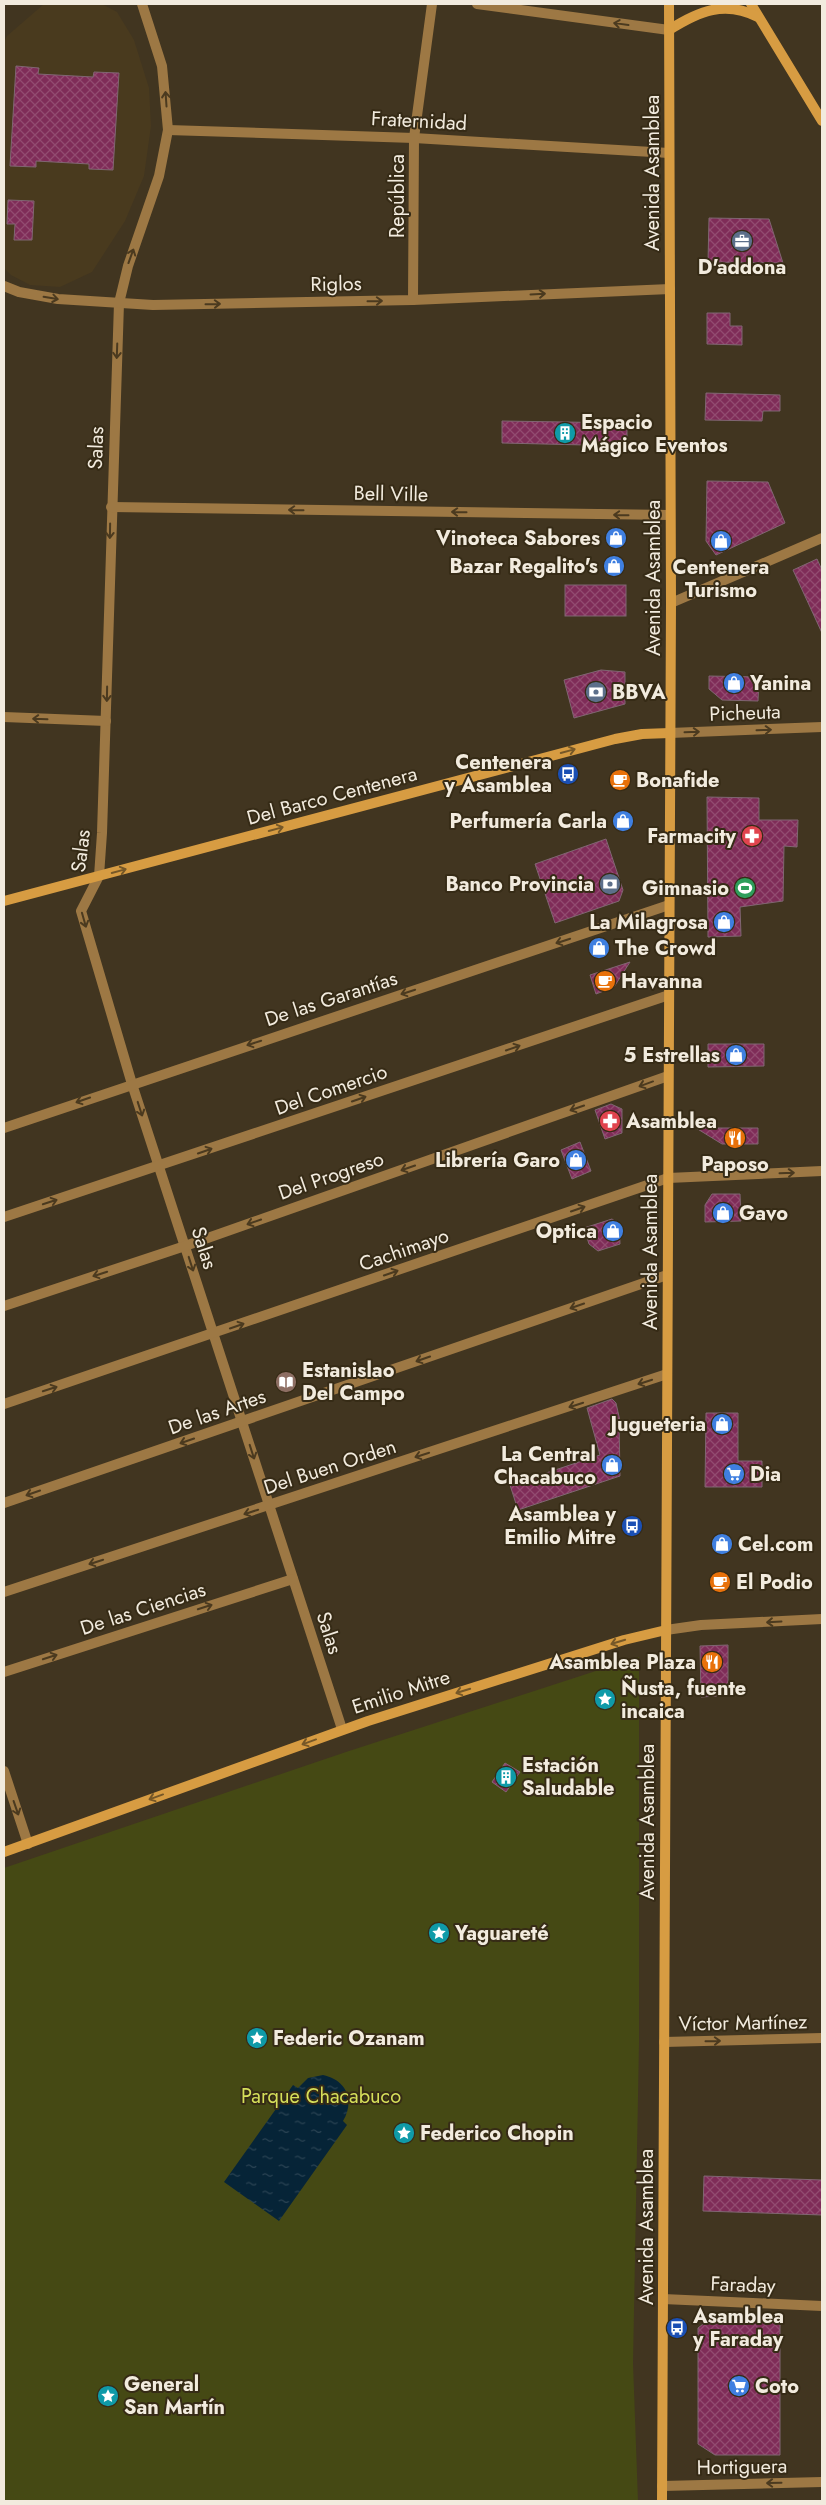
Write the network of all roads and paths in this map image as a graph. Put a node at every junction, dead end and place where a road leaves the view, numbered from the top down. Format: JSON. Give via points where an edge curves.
{"nodes":[{"id":1,"x":142,"y":4,"type":"edge"},
{"id":2,"x":432,"y":4,"type":"edge"},
{"id":3,"x":477,"y":4,"type":"edge"},
{"id":4,"x":669,"y":4,"type":"edge"},
{"id":5,"x":751,"y":4,"type":"edge"},
{"id":6,"x":759,"y":18,"type":"junction"},
{"id":7,"x":669,"y":30,"type":"junction"},
{"id":8,"x":822,"y":121,"type":"edge"},
{"id":9,"x":168,"y":130,"type":"junction"},
{"id":10,"x":414,"y":138,"type":"junction"},
{"id":11,"x":669,"y":153,"type":"junction"},
{"id":12,"x":4,"y":286,"type":"edge"},
{"id":13,"x":670,"y":288,"type":"junction"},
{"id":14,"x":413,"y":300,"type":"junction"},
{"id":15,"x":119,"y":302,"type":"junction"},
{"id":16,"x":111,"y":507,"type":"junction"},
{"id":17,"x":670,"y":515,"type":"junction"},
{"id":18,"x":822,"y":538,"type":"edge"},
{"id":19,"x":671,"y":603,"type":"junction"},
{"id":20,"x":4,"y":717,"type":"edge"},
{"id":21,"x":106,"y":721,"type":"junction"},
{"id":22,"x":822,"y":727,"type":"edge"},
{"id":23,"x":670,"y":733,"type":"junction"},
{"id":24,"x":99,"y":876,"type":"junction"},
{"id":25,"x":4,"y":901,"type":"edge"},
{"id":26,"x":669,"y":905,"type":"junction"},
{"id":27,"x":669,"y":995,"type":"junction"},
{"id":28,"x":668,"y":1076,"type":"junction"},
{"id":29,"x":132,"y":1084,"type":"junction"},
{"id":30,"x":4,"y":1128,"type":"edge"},
{"id":31,"x":159,"y":1166,"type":"junction"},
{"id":32,"x":822,"y":1171,"type":"edge"},
{"id":33,"x":668,"y":1178,"type":"junction"},
{"id":34,"x":4,"y":1216,"type":"edge"},
{"id":35,"x":185,"y":1246,"type":"junction"},
{"id":36,"x":667,"y":1275,"type":"junction"},
{"id":37,"x":4,"y":1306,"type":"edge"},
{"id":38,"x":214,"y":1334,"type":"junction"},
{"id":39,"x":667,"y":1374,"type":"junction"},
{"id":40,"x":4,"y":1404,"type":"edge"},
{"id":41,"x":242,"y":1422,"type":"junction"},
{"id":42,"x":4,"y":1503,"type":"edge"},
{"id":43,"x":269,"y":1506,"type":"junction"},
{"id":44,"x":293,"y":1578,"type":"junction"},
{"id":45,"x":4,"y":1592,"type":"edge"},
{"id":46,"x":822,"y":1619,"type":"edge"},
{"id":47,"x":666,"y":1630,"type":"junction"},
{"id":48,"x":4,"y":1672,"type":"edge"},
{"id":49,"x":342,"y":1729,"type":"junction"},
{"id":50,"x":4,"y":1772,"type":"edge"},
{"id":51,"x":28,"y":1844,"type":"junction"},
{"id":52,"x":4,"y":1852,"type":"edge"},
{"id":53,"x":822,"y":2038,"type":"edge"},
{"id":54,"x":664,"y":2042,"type":"junction"},
{"id":55,"x":663,"y":2299,"type":"junction"},
{"id":56,"x":822,"y":2306,"type":"edge"},
{"id":57,"x":822,"y":2482,"type":"edge"},
{"id":58,"x":662,"y":2486,"type":"junction"},
{"id":59,"x":662,"y":2501,"type":"edge"}],
"edges":[{"from":9,"to":1,"type":"street","name":"Salas","one_way":true,"via":[[162,66]]},
{"from":2,"to":10,"type":"street","name":"República"},
{"from":7,"to":3,"type":"street","one_way":true},
{"from":4,"to":7,"type":"main road","name":"Avenida Asamblea"},
{"from":5,"to":6,"type":"main road"},
{"from":6,"to":7,"type":"main road","via":[[744,10],[724,8],[705,11]]},
{"from":6,"to":8,"type":"main road"},
{"from":7,"to":11,"type":"main road","name":"Avenida Asamblea"},
{"from":9,"to":10,"type":"street","name":"Fraternidad"},
{"from":15,"to":9,"type":"street","name":"Salas","one_way":true,"via":[[159,176]]},
{"from":10,"to":11,"type":"street","name":"Fraternidad"},
{"from":10,"to":14,"type":"street","name":"República"},
{"from":11,"to":13,"type":"main road","name":"Avenida Asamblea"},
{"from":12,"to":15,"type":"street","name":"Riglos","one_way":true,"via":[[58,299]]},
{"from":14,"to":13,"type":"street","name":"Riglos","one_way":true},
{"from":13,"to":17,"type":"main road","name":"Avenida Asamblea"},
{"from":15,"to":14,"type":"street","name":"Riglos","one_way":true,"via":[[153,305]]},
{"from":15,"to":16,"type":"street","name":"Salas","one_way":true},
{"from":17,"to":16,"type":"street","name":"Bell Ville","one_way":true},
{"from":16,"to":21,"type":"street","name":"Salas","one_way":true},
{"from":17,"to":19,"type":"main road","name":"Avenida Asamblea"},
{"from":18,"to":19,"type":"street"},
{"from":19,"to":23,"type":"main road","name":"Avenida Asamblea"},
{"from":21,"to":20,"type":"street","one_way":true},
{"from":21,"to":24,"type":"street","name":"Salas"},
{"from":23,"to":22,"type":"street","name":"Picheuta","one_way":true},
{"from":24,"to":23,"type":"main road","name":"Del Barco Centenera","one_way":true,"via":[[615,739]]},
{"from":23,"to":26,"type":"main road","name":"Avenida Asamblea"},
{"from":24,"to":25,"type":"main road","name":"Del Barco Centenera"},
{"from":24,"to":29,"type":"street","name":"Salas","one_way":true,"via":[[81,911]]},
{"from":26,"to":27,"type":"main road","name":"Avenida Asamblea"},
{"from":26,"to":29,"type":"street","name":"De las Garantías","one_way":true},
{"from":27,"to":28,"type":"main road","name":"Avenida Asamblea"},
{"from":31,"to":27,"type":"street","name":"Del Comercio","one_way":true},
{"from":28,"to":33,"type":"main road","name":"Avenida Asamblea"},
{"from":28,"to":35,"type":"street","name":"Del Progreso","one_way":true},
{"from":29,"to":30,"type":"street","name":"De las Garantías","one_way":true},
{"from":29,"to":31,"type":"street","name":"Salas","one_way":true},
{"from":34,"to":31,"type":"street","name":"Del Comercio","one_way":true},
{"from":31,"to":35,"type":"street","name":"Salas"},
{"from":33,"to":32,"type":"street","name":"Cachimayo","one_way":true},
{"from":33,"to":36,"type":"main road","name":"Avenida Asamblea"},
{"from":38,"to":33,"type":"street","name":"Cachimayo","one_way":true},
{"from":35,"to":37,"type":"street","name":"Del Progreso","one_way":true},
{"from":35,"to":38,"type":"street","name":"Salas","one_way":true},
{"from":36,"to":39,"type":"main road","name":"Avenida Asamblea"},
{"from":36,"to":41,"type":"street","name":"De las Artes","one_way":true},
{"from":40,"to":38,"type":"street","name":"Cachimayo","one_way":true},
{"from":38,"to":41,"type":"street","name":"Salas"},
{"from":39,"to":43,"type":"street","name":"Del Buen Orden","one_way":true},
{"from":39,"to":47,"type":"main road","name":"Avenida Asamblea"},
{"from":41,"to":42,"type":"street","name":"De las Artes","one_way":true},
{"from":41,"to":43,"type":"street","name":"Salas","one_way":true},
{"from":43,"to":44,"type":"street","name":"Salas"},
{"from":43,"to":45,"type":"street","name":"Del Buen Orden","one_way":true},
{"from":48,"to":44,"type":"street","name":"De las Ciencias","one_way":true},
{"from":44,"to":49,"type":"street","name":"Salas"},
{"from":46,"to":47,"type":"street","name":"Emilio Mitre","one_way":true,"via":[[701,1625]]},
{"from":47,"to":49,"type":"main road","name":"Emilio Mitre","one_way":true,"via":[[614,1643]]},
{"from":47,"to":54,"type":"main road","name":"Avenida Asamblea"},
{"from":49,"to":51,"type":"main road","name":"Emilio Mitre","one_way":true},
{"from":50,"to":51,"type":"street","one_way":true},
{"from":51,"to":52,"type":"main road","name":"Emilio Mitre"},
{"from":54,"to":53,"type":"street","name":"Víctor Martínez","one_way":true},
{"from":54,"to":55,"type":"main road","name":"Avenida Asamblea"},
{"from":55,"to":56,"type":"street","name":"Faraday"},
{"from":55,"to":58,"type":"main road","name":"Avenida Asamblea"},
{"from":57,"to":58,"type":"street","name":"Hortiguera","one_way":true},
{"from":58,"to":59,"type":"main road","name":"Avenida Asamblea"}]}
